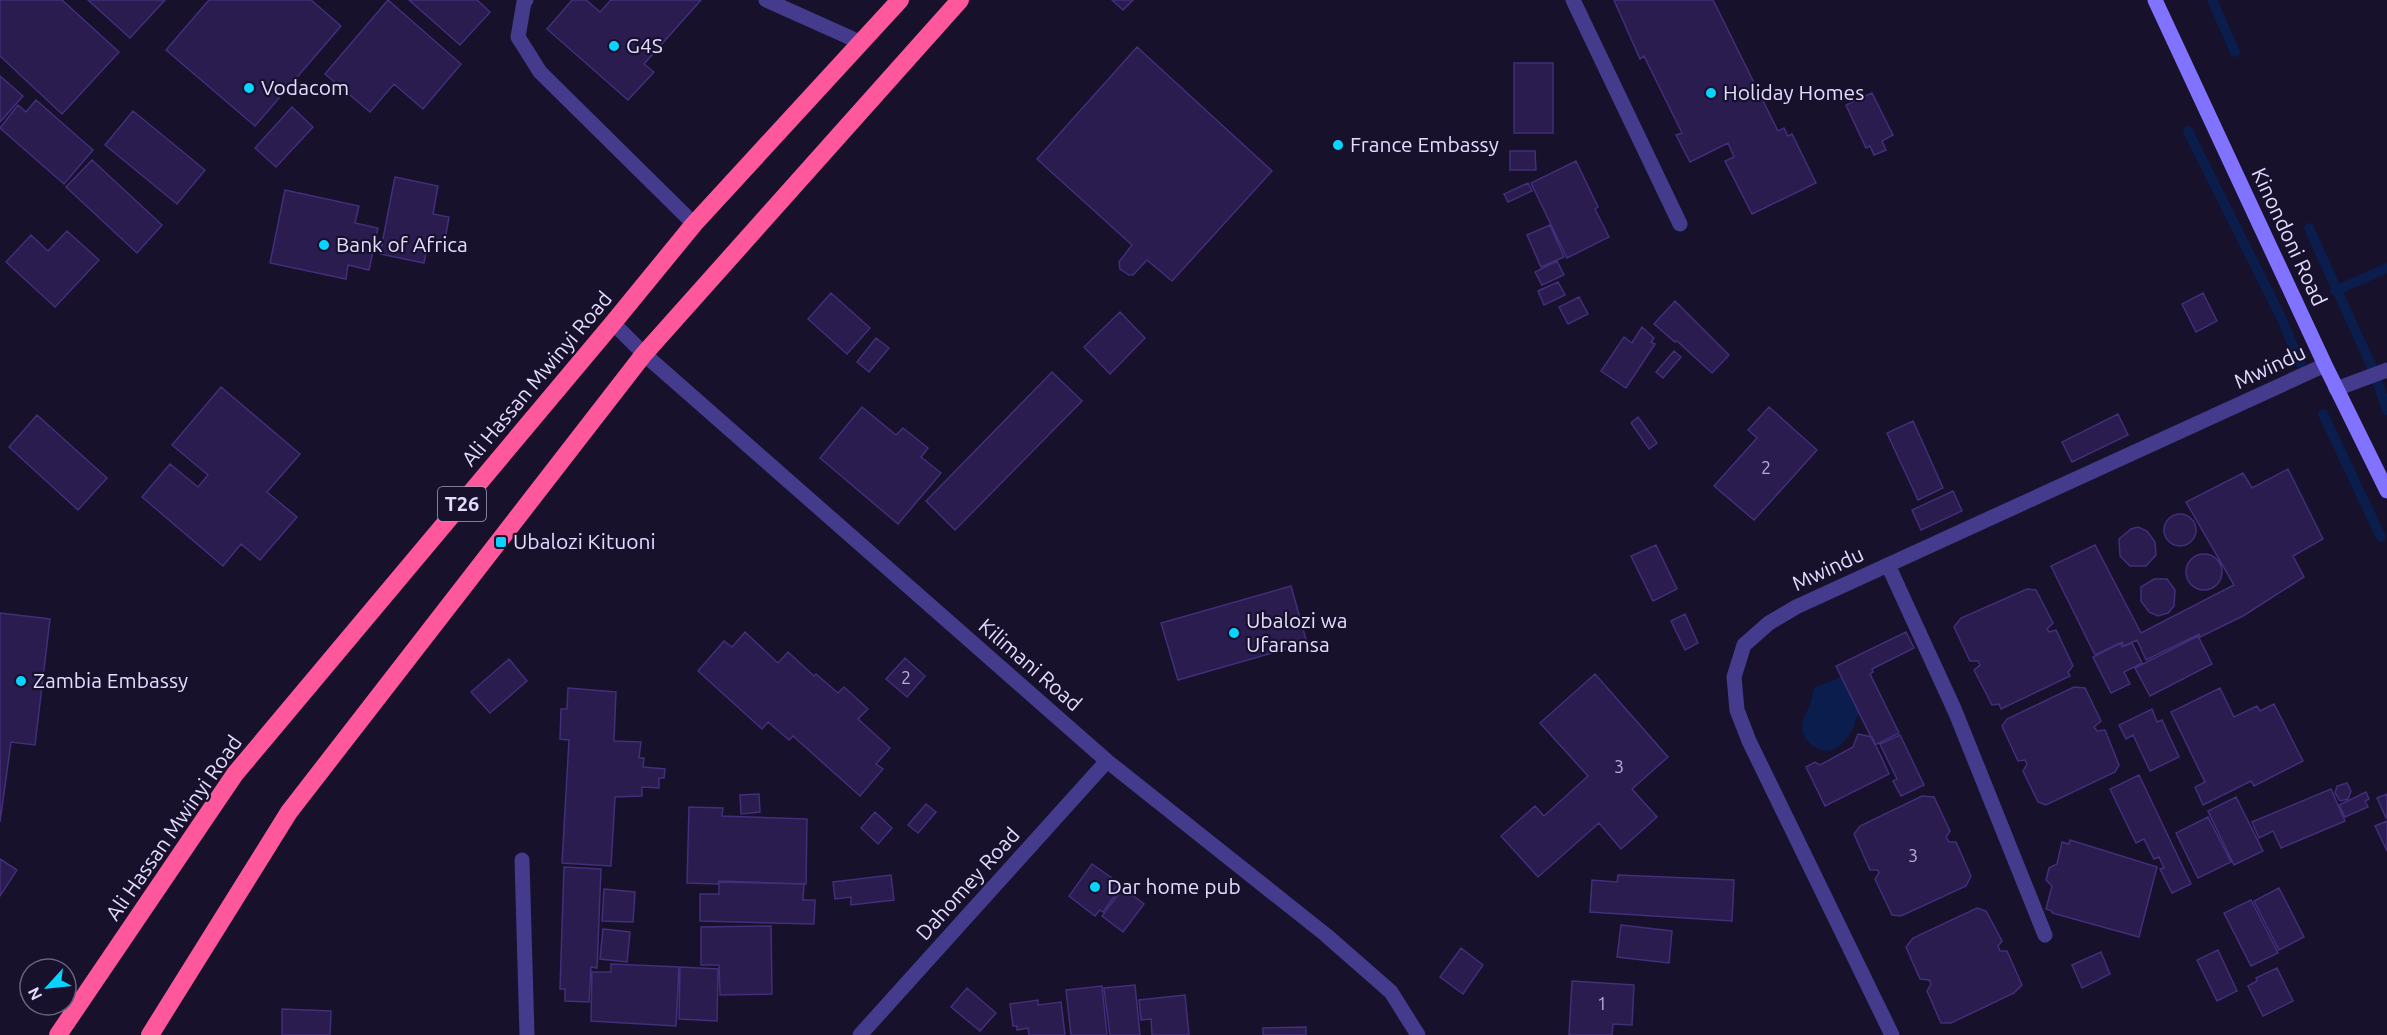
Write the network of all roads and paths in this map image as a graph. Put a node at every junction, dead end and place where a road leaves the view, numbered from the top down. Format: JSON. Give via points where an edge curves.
{"nodes":[{"id":1,"x":526,"y":0,"type":"edge"},
{"id":2,"x":766,"y":0,"type":"edge"},
{"id":3,"x":900,"y":0,"type":"edge"},
{"id":4,"x":960,"y":0,"type":"edge"},
{"id":5,"x":1573,"y":0,"type":"edge"},
{"id":6,"x":2155,"y":0,"type":"edge"},
{"id":7,"x":862,"y":43,"type":"junction"},
{"id":8,"x":694,"y":224,"type":"junction"},
{"id":9,"x":1680,"y":224,"type":"dead end"},
{"id":10,"x":614,"y":323,"type":"junction"},
{"id":11,"x":644,"y":354,"type":"junction"},
{"id":12,"x":2325,"y":365,"type":"junction"},
{"id":13,"x":2387,"y":370,"type":"edge"},
{"id":14,"x":2336,"y":389,"type":"junction"},
{"id":15,"x":2387,"y":491,"type":"edge"},
{"id":16,"x":1888,"y":565,"type":"junction"},
{"id":17,"x":1107,"y":760,"type":"junction"},
{"id":18,"x":522,"y":860,"type":"dead end"},
{"id":19,"x":2045,"y":935,"type":"dead end"},
{"id":20,"x":58,"y":1035,"type":"edge"},
{"id":21,"x":150,"y":1035,"type":"edge"},
{"id":22,"x":528,"y":1035,"type":"edge"},
{"id":23,"x":860,"y":1035,"type":"edge"},
{"id":24,"x":1418,"y":1035,"type":"edge"},
{"id":25,"x":1892,"y":1035,"type":"edge"}],
"edges":[{"from":1,"to":8,"type":"street","via":[[518,37],[540,72]]},
{"from":2,"to":7,"type":"street"},
{"from":3,"to":7,"type":"highway","name":"Ali Hassan Mwinyi Road","number":"T26"},
{"from":4,"to":11,"type":"highway","number":"T26"},
{"from":5,"to":9,"type":"street"},
{"from":6,"to":12,"type":"street","name":"Kinondoni Road"},
{"from":7,"to":8,"type":"highway","name":"Ali Hassan Mwinyi Road","number":"T26"},
{"from":8,"to":10,"type":"highway","name":"Ali Hassan Mwinyi Road","number":"T26"},
{"from":10,"to":11,"type":"street","name":"Kilimani Road"},
{"from":10,"to":20,"type":"highway","name":"Ali Hassan Mwinyi Road","number":"T26","via":[[235,774]]},
{"from":11,"to":17,"type":"street","name":"Kilimani Road"},
{"from":11,"to":21,"type":"highway","number":"T26","via":[[289,813]]},
{"from":12,"to":14,"type":"street","name":"Kinondoni Road"},
{"from":12,"to":16,"type":"street","name":"Mwindu"},
{"from":13,"to":14,"type":"street"},
{"from":14,"to":15,"type":"street","name":"Kinondoni Road"},
{"from":16,"to":19,"type":"street","via":[[1955,711]]},
{"from":16,"to":25,"type":"street","name":"Mwindu","via":[[1769,623],[1744,645],[1734,677],[1737,710],[1749,741]]},
{"from":17,"to":23,"type":"street","name":"Dahomey Road"},
{"from":17,"to":24,"type":"street","name":"Kilimani Road","via":[[1326,934],[1391,992]]},
{"from":18,"to":22,"type":"street"}]}
